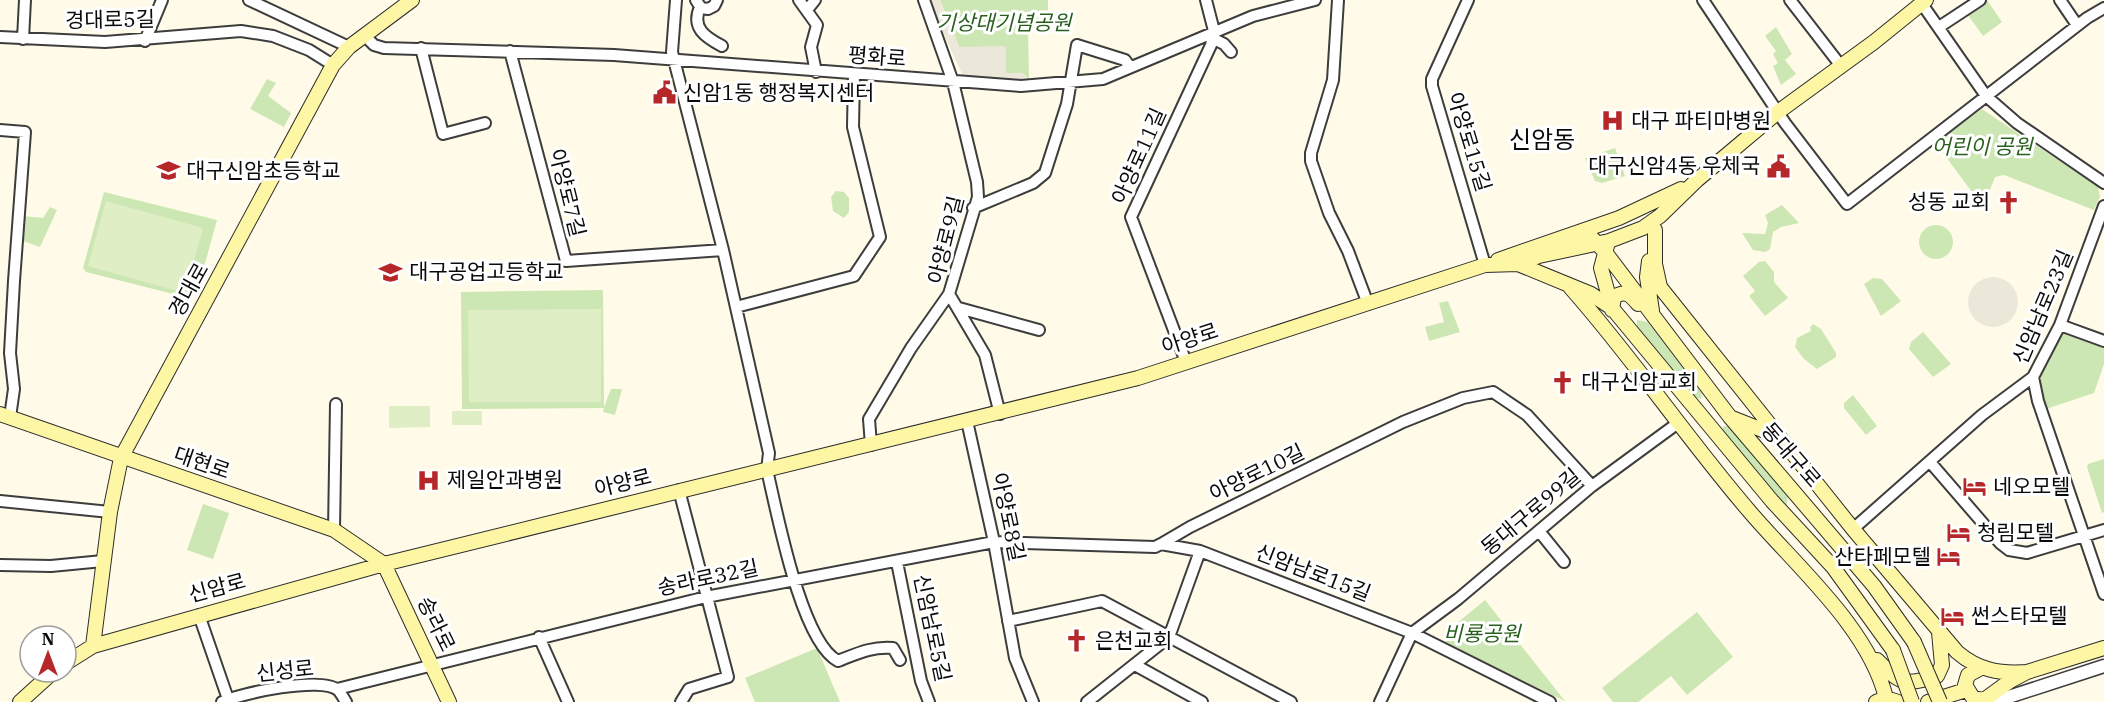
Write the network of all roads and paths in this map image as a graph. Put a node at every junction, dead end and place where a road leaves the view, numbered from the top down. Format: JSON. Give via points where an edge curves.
{"nodes":[{"id":1,"x":25,"y":0,"type":"edge"},
{"id":2,"x":162,"y":0,"type":"edge"},
{"id":3,"x":249,"y":0,"type":"edge"},
{"id":4,"x":412,"y":0,"type":"edge"},
{"id":5,"x":676,"y":0,"type":"edge"},
{"id":6,"x":717,"y":0,"type":"edge"},
{"id":7,"x":799,"y":0,"type":"edge"},
{"id":8,"x":815,"y":0,"type":"edge"},
{"id":9,"x":924,"y":0,"type":"edge"},
{"id":10,"x":1206,"y":0,"type":"edge"},
{"id":11,"x":1315,"y":0,"type":"edge"},
{"id":12,"x":1338,"y":0,"type":"edge"},
{"id":13,"x":1468,"y":0,"type":"edge"},
{"id":14,"x":1702,"y":0,"type":"edge"},
{"id":15,"x":1790,"y":0,"type":"edge"},
{"id":16,"x":1980,"y":0,"type":"edge"},
{"id":17,"x":2060,"y":0,"type":"edge"},
{"id":18,"x":1924,"y":2,"type":"edge"},
{"id":19,"x":698,"y":4,"type":"edge"},
{"id":20,"x":394,"y":5,"type":"edge"},
{"id":21,"x":2104,"y":8,"type":"edge"},
{"id":22,"x":807,"y":10,"type":"junction"},
{"id":23,"x":2077,"y":25,"type":"junction"},
{"id":24,"x":1940,"y":27,"type":"junction"},
{"id":25,"x":1213,"y":34,"type":"junction"},
{"id":26,"x":364,"y":35,"type":"junction"},
{"id":27,"x":0,"y":37,"type":"edge"},
{"id":28,"x":23,"y":39,"type":"junction"},
{"id":29,"x":145,"y":40,"type":"junction"},
{"id":30,"x":722,"y":46,"type":"dead end"},
{"id":31,"x":349,"y":47,"type":"junction"},
{"id":32,"x":421,"y":48,"type":"junction"},
{"id":33,"x":510,"y":51,"type":"junction"},
{"id":34,"x":1231,"y":52,"type":"dead end"},
{"id":35,"x":675,"y":60,"type":"junction"},
{"id":36,"x":333,"y":65,"type":"junction"},
{"id":37,"x":1841,"y":66,"type":"junction"},
{"id":38,"x":1130,"y":67,"type":"junction"},
{"id":39,"x":816,"y":72,"type":"junction"},
{"id":40,"x":854,"y":75,"type":"junction"},
{"id":41,"x":1069,"y":81,"type":"junction"},
{"id":42,"x":953,"y":82,"type":"junction"},
{"id":43,"x":1986,"y":96,"type":"junction"},
{"id":44,"x":1778,"y":112,"type":"junction"},
{"id":45,"x":485,"y":123,"type":"dead end"},
{"id":46,"x":0,"y":130,"type":"edge"},
{"id":47,"x":1697,"y":180,"type":"junction"},
{"id":48,"x":2104,"y":183,"type":"edge"},
{"id":49,"x":1676,"y":200,"type":"junction"},
{"id":50,"x":2104,"y":206,"type":"edge"},
{"id":51,"x":973,"y":208,"type":"junction"},
{"id":52,"x":1657,"y":224,"type":"junction"},
{"id":53,"x":1572,"y":236,"type":"junction"},
{"id":54,"x":1604,"y":245,"type":"junction"},
{"id":55,"x":723,"y":250,"type":"junction"},
{"id":56,"x":1518,"y":264,"type":"junction"},
{"id":57,"x":1485,"y":265,"type":"junction"},
{"id":58,"x":1566,"y":283,"type":"junction"},
{"id":59,"x":949,"y":294,"type":"junction"},
{"id":60,"x":1368,"y":303,"type":"junction"},
{"id":61,"x":736,"y":306,"type":"junction"},
{"id":62,"x":959,"y":308,"type":"junction"},
{"id":63,"x":1612,"y":308,"type":"junction"},
{"id":64,"x":1653,"y":316,"type":"junction"},
{"id":65,"x":2060,"y":325,"type":"junction"},
{"id":66,"x":1039,"y":330,"type":"dead end"},
{"id":67,"x":1612,"y":336,"type":"junction"},
{"id":68,"x":2104,"y":340,"type":"edge"},
{"id":69,"x":1186,"y":362,"type":"junction"},
{"id":70,"x":2033,"y":377,"type":"junction"},
{"id":71,"x":336,"y":404,"type":"dead end"},
{"id":72,"x":1000,"y":414,"type":"junction"},
{"id":73,"x":5,"y":416,"type":"edge"},
{"id":74,"x":1730,"y":417,"type":"junction"},
{"id":75,"x":967,"y":422,"type":"junction"},
{"id":76,"x":1678,"y":423,"type":"junction"},
{"id":77,"x":1778,"y":436,"type":"junction"},
{"id":78,"x":871,"y":445,"type":"junction"},
{"id":79,"x":122,"y":458,"type":"junction"},
{"id":80,"x":1930,"y":462,"type":"junction"},
{"id":81,"x":767,"y":470,"type":"junction"},
{"id":82,"x":1592,"y":486,"type":"junction"},
{"id":83,"x":679,"y":490,"type":"junction"},
{"id":84,"x":1828,"y":498,"type":"junction"},
{"id":85,"x":0,"y":501,"type":"edge"},
{"id":86,"x":110,"y":512,"type":"junction"},
{"id":87,"x":1853,"y":529,"type":"junction"},
{"id":88,"x":334,"y":530,"type":"junction"},
{"id":89,"x":2104,"y":530,"type":"edge"},
{"id":90,"x":1539,"y":531,"type":"junction"},
{"id":91,"x":2083,"y":537,"type":"junction"},
{"id":92,"x":1775,"y":538,"type":"junction"},
{"id":93,"x":994,"y":542,"type":"junction"},
{"id":94,"x":1161,"y":544,"type":"junction"},
{"id":95,"x":1840,"y":545,"type":"junction"},
{"id":96,"x":1200,"y":551,"type":"junction"},
{"id":97,"x":103,"y":561,"type":"junction"},
{"id":98,"x":897,"y":562,"type":"junction"},
{"id":99,"x":1564,"y":562,"type":"dead end"},
{"id":100,"x":384,"y":564,"type":"junction"},
{"id":101,"x":0,"y":565,"type":"edge"},
{"id":102,"x":1833,"y":567,"type":"junction"},
{"id":103,"x":794,"y":580,"type":"junction"},
{"id":104,"x":2104,"y":594,"type":"edge"},
{"id":105,"x":706,"y":597,"type":"junction"},
{"id":106,"x":199,"y":615,"type":"junction"},
{"id":107,"x":1008,"y":621,"type":"junction"},
{"id":108,"x":1939,"y":631,"type":"junction"},
{"id":109,"x":1412,"y":633,"type":"junction"},
{"id":110,"x":539,"y":637,"type":"junction"},
{"id":111,"x":1169,"y":637,"type":"junction"},
{"id":112,"x":93,"y":646,"type":"junction"},
{"id":113,"x":1864,"y":648,"type":"junction"},
{"id":114,"x":2104,"y":648,"type":"edge"},
{"id":115,"x":78,"y":655,"type":"edge"},
{"id":116,"x":900,"y":660,"type":"dead end"},
{"id":117,"x":432,"y":664,"type":"junction"},
{"id":118,"x":1135,"y":665,"type":"junction"},
{"id":119,"x":2104,"y":666,"type":"edge"},
{"id":120,"x":1984,"y":668,"type":"junction"},
{"id":121,"x":2027,"y":672,"type":"junction"},
{"id":122,"x":40,"y":684,"type":"edge"},
{"id":123,"x":337,"y":689,"type":"junction"},
{"id":124,"x":1966,"y":690,"type":"junction"},
{"id":125,"x":1995,"y":696,"type":"edge"},
{"id":126,"x":225,"y":701,"type":"edge"},
{"id":127,"x":1887,"y":701,"type":"edge"},
{"id":128,"x":20,"y":702,"type":"edge"},
{"id":129,"x":346,"y":702,"type":"edge"},
{"id":130,"x":448,"y":702,"type":"edge"},
{"id":131,"x":568,"y":702,"type":"edge"},
{"id":132,"x":681,"y":702,"type":"edge"},
{"id":133,"x":929,"y":702,"type":"edge"},
{"id":134,"x":1033,"y":702,"type":"edge"},
{"id":135,"x":1087,"y":702,"type":"edge"},
{"id":136,"x":1202,"y":702,"type":"edge"},
{"id":137,"x":1292,"y":702,"type":"edge"},
{"id":138,"x":1380,"y":702,"type":"edge"},
{"id":139,"x":1550,"y":702,"type":"edge"},
{"id":140,"x":1912,"y":702,"type":"edge"},
{"id":141,"x":1928,"y":702,"type":"edge"},
{"id":142,"x":1940,"y":702,"type":"edge"}],
"edges":[{"from":1,"to":28,"type":"street"},
{"from":2,"to":29,"type":"street"},
{"from":3,"to":31,"type":"street"},
{"from":4,"to":20,"type":"main road","name":"경대로"},
{"from":5,"to":35,"type":"street","via":[[672,52]]},
{"from":6,"to":19,"type":"street","via":[[711,8]]},
{"from":7,"to":22,"type":"street"},
{"from":8,"to":22,"type":"street"},
{"from":9,"to":42,"type":"street","name":"아양로9길"},
{"from":10,"to":25,"type":"street"},
{"from":11,"to":25,"type":"street","name":"평화로","via":[[1253,16]]},
{"from":12,"to":60,"type":"street","via":[[1333,80],[1311,161]]},
{"from":13,"to":57,"type":"street","name":"아양로15길","via":[[1432,86]]},
{"from":14,"to":44,"type":"street"},
{"from":15,"to":37,"type":"street"},
{"from":16,"to":24,"type":"street"},
{"from":17,"to":23,"type":"street"},
{"from":18,"to":24,"type":"street"},
{"from":18,"to":37,"type":"main road"},
{"from":19,"to":30,"type":"street","via":[[698,27],[707,38]]},
{"from":20,"to":26,"type":"main road","name":"경대로"},
{"from":21,"to":23,"type":"street"},
{"from":22,"to":39,"type":"street","via":[[817,26],[812,47]]},
{"from":23,"to":43,"type":"street"},
{"from":24,"to":43,"type":"street"},
{"from":25,"to":34,"type":"street"},
{"from":25,"to":38,"type":"street","name":"평화로"},
{"from":25,"to":69,"type":"street","name":"아양로11길","via":[[1131,217]]},
{"from":26,"to":31,"type":"main road","name":"경대로"},
{"from":26,"to":32,"type":"street","name":"평화로","via":[[384,48]]},
{"from":27,"to":28,"type":"street","name":"경대로5길"},
{"from":28,"to":29,"type":"street","name":"경대로5길"},
{"from":29,"to":36,"type":"street","name":"경대로5길","via":[[241,31],[273,36],[309,50]]},
{"from":31,"to":36,"type":"main road","name":"경대로"},
{"from":32,"to":33,"type":"street","name":"평화로"},
{"from":32,"to":45,"type":"street","via":[[443,134]]},
{"from":33,"to":35,"type":"street","name":"평화로"},
{"from":33,"to":55,"type":"street","name":"아양로7길","via":[[566,261]]},
{"from":35,"to":39,"type":"street","name":"평화로"},
{"from":35,"to":55,"type":"street","via":[[688,124]]},
{"from":36,"to":79,"type":"main road","name":"경대로"},
{"from":37,"to":44,"type":"main road"},
{"from":38,"to":41,"type":"street","name":"평화로","via":[[1097,81]]},
{"from":38,"to":41,"type":"street","via":[[1125,60],[1077,45]]},
{"from":39,"to":40,"type":"street","name":"평화로"},
{"from":40,"to":42,"type":"street","name":"평화로"},
{"from":40,"to":61,"type":"street","via":[[853,127],[880,237],[854,276]]},
{"from":41,"to":42,"type":"street","name":"평화로","via":[[1001,87]]},
{"from":41,"to":51,"type":"street","via":[[1045,173],[1027,186]]},
{"from":42,"to":51,"type":"street","name":"아양로9길","via":[[977,182],[978,197]]},
{"from":43,"to":44,"type":"street","via":[[1848,204]]},
{"from":43,"to":48,"type":"street","via":[[2017,123]]},
{"from":44,"to":47,"type":"main road"},
{"from":46,"to":73,"type":"street","via":[[25,132],[10,353],[14,389]]},
{"from":47,"to":49,"type":"main road"},
{"from":47,"to":53,"type":"main road","via":[[1658,201]]},
{"from":49,"to":52,"type":"main road"},
{"from":49,"to":54,"type":"main road","via":[[1621,228]]},
{"from":50,"to":65,"type":"street","name":"신암남로23길"},
{"from":51,"to":59,"type":"street","name":"아양로9길"},
{"from":52,"to":54,"type":"main road"},
{"from":52,"to":64,"type":"main road","via":[[1647,277]]},
{"from":52,"to":77,"type":"main road","via":[[1655,264],[1660,286]]},
{"from":53,"to":54,"type":"main road","via":[[1592,238]]},
{"from":53,"to":57,"type":"main road"},
{"from":54,"to":56,"type":"main road","via":[[1539,256]]},
{"from":54,"to":63,"type":"main road","via":[[1601,268]]},
{"from":54,"to":64,"type":"main road","name":"동대구로"},
{"from":55,"to":61,"type":"street"},
{"from":56,"to":57,"type":"main road","name":"아양로"},
{"from":56,"to":58,"type":"main road"},
{"from":57,"to":60,"type":"main road","name":"아양로"},
{"from":58,"to":63,"type":"main road"},
{"from":58,"to":67,"type":"main road"},
{"from":59,"to":62,"type":"street","name":"아양로9길"},
{"from":59,"to":78,"type":"street","via":[[869,419]]},
{"from":60,"to":69,"type":"main road","name":"아양로"},
{"from":61,"to":81,"type":"street","via":[[769,453]]},
{"from":62,"to":66,"type":"street"},
{"from":62,"to":72,"type":"street","name":"아양로9길","via":[[985,356]]},
{"from":63,"to":64,"type":"main road","via":[[1614,297],[1627,293]]},
{"from":63,"to":67,"type":"main road"},
{"from":63,"to":102,"type":"main road","name":"동대구로","via":[[1772,501]]},
{"from":64,"to":74,"type":"main road","name":"동대구로"},
{"from":65,"to":68,"type":"street"},
{"from":65,"to":70,"type":"street","name":"신암남로23길"},
{"from":67,"to":76,"type":"main road"},
{"from":69,"to":72,"type":"main road","name":"아양로"},
{"from":70,"to":80,"type":"street","via":[[1982,415]]},
{"from":70,"to":91,"type":"street","name":"신암남로23길"},
{"from":71,"to":88,"type":"street"},
{"from":72,"to":75,"type":"main road","name":"아양로"},
{"from":73,"to":79,"type":"main road","name":"대현로"},
{"from":74,"to":77,"type":"main road"},
{"from":74,"to":95,"type":"main road","name":"동대구로"},
{"from":75,"to":78,"type":"main road","name":"아양로"},
{"from":75,"to":93,"type":"street","name":"아양로8길"},
{"from":76,"to":82,"type":"street","name":"동대구로99길"},
{"from":76,"to":92,"type":"main road"},
{"from":77,"to":84,"type":"main road"},
{"from":78,"to":81,"type":"main road","name":"아양로"},
{"from":79,"to":86,"type":"main road","name":"경대로"},
{"from":79,"to":88,"type":"main road","name":"대현로"},
{"from":80,"to":87,"type":"street"},
{"from":80,"to":91,"type":"street","via":[[2009,549],[2027,553]]},
{"from":81,"to":83,"type":"main road","name":"아양로"},
{"from":81,"to":103,"type":"street"},
{"from":82,"to":90,"type":"street","name":"동대구로99길"},
{"from":82,"to":94,"type":"street","name":"아양로10길","via":[[1527,415],[1493,392],[1463,398],[1419,416]]},
{"from":83,"to":100,"type":"main road","name":"아양로"},
{"from":83,"to":105,"type":"street"},
{"from":84,"to":87,"type":"main road"},
{"from":84,"to":95,"type":"main road"},
{"from":85,"to":86,"type":"street"},
{"from":86,"to":97,"type":"main road","name":"경대로"},
{"from":87,"to":108,"type":"main road"},
{"from":88,"to":100,"type":"main road","name":"대현로"},
{"from":89,"to":91,"type":"street"},
{"from":90,"to":99,"type":"street"},
{"from":90,"to":109,"type":"street","name":"동대구로99길"},
{"from":91,"to":104,"type":"street","name":"신암남로23길"},
{"from":92,"to":102,"type":"main road"},
{"from":92,"to":113,"type":"main road","via":[[1813,580]]},
{"from":93,"to":94,"type":"street","name":"신암남로15길","via":[[1155,547]]},
{"from":93,"to":98,"type":"street","name":"송라로32길"},
{"from":93,"to":107,"type":"street","name":"아양로8길"},
{"from":94,"to":96,"type":"street","name":"신암남로15길"},
{"from":95,"to":142,"type":"main road","name":"동대구로","bridge":true,"via":[[1914,642]]},
{"from":96,"to":109,"type":"street","name":"신암남로15길"},
{"from":96,"to":111,"type":"street"},
{"from":97,"to":101,"type":"street"},
{"from":97,"to":112,"type":"main road","name":"경대로"},
{"from":98,"to":103,"type":"street","name":"송라로32길"},
{"from":98,"to":133,"type":"street","name":"신암남로5길","via":[[921,681]]},
{"from":100,"to":106,"type":"main road","name":"신암로"},
{"from":100,"to":117,"type":"main road","name":"송라로"},
{"from":102,"to":140,"type":"main road","name":"동대구로","bridge":true,"via":[[1893,650]]},
{"from":103,"to":105,"type":"street","name":"송라로32길"},
{"from":103,"to":116,"type":"street","via":[[818,642],[830,658],[838,662],[883,647],[893,648]]},
{"from":105,"to":110,"type":"street","name":"송라로32길"},
{"from":105,"to":132,"type":"street","via":[[728,677],[689,689]]},
{"from":106,"to":112,"type":"main road","name":"신암로"},
{"from":106,"to":126,"type":"street"},
{"from":107,"to":111,"type":"street","via":[[1102,601]]},
{"from":107,"to":134,"type":"street","name":"아양로8길","via":[[1015,658]]},
{"from":108,"to":113,"type":"main road","via":[[1942,665],[1937,676],[1913,684],[1896,681]]},
{"from":108,"to":120,"type":"main road","via":[[1957,652]]},
{"from":109,"to":138,"type":"street"},
{"from":109,"to":139,"type":"street","name":"신암남로15길"},
{"from":110,"to":117,"type":"street","name":"송라로32길"},
{"from":110,"to":131,"type":"street"},
{"from":111,"to":118,"type":"street"},
{"from":111,"to":137,"type":"street"},
{"from":112,"to":115,"type":"main road","name":"신암로"},
{"from":113,"to":127,"type":"main road","via":[[1881,677]]},
{"from":114,"to":121,"type":"main road"},
{"from":117,"to":123,"type":"street","name":"송라로32길"},
{"from":117,"to":130,"type":"main road","name":"송라로"},
{"from":118,"to":135,"type":"street"},
{"from":118,"to":136,"type":"street"},
{"from":119,"to":125,"type":"street"},
{"from":120,"to":121,"type":"main road"},
{"from":120,"to":124,"type":"main road","via":[[1968,675]]},
{"from":120,"to":125,"type":"main road","via":[[1997,680]]},
{"from":121,"to":125,"type":"main road"},
{"from":122,"to":128,"type":"main road"},
{"from":123,"to":126,"type":"street","name":"신성로","via":[[316,684]]},
{"from":123,"to":129,"type":"street","name":"신성로"},
{"from":124,"to":125,"type":"main road","via":[[1978,700]]},
{"from":124,"to":141,"type":"main road"}]}
